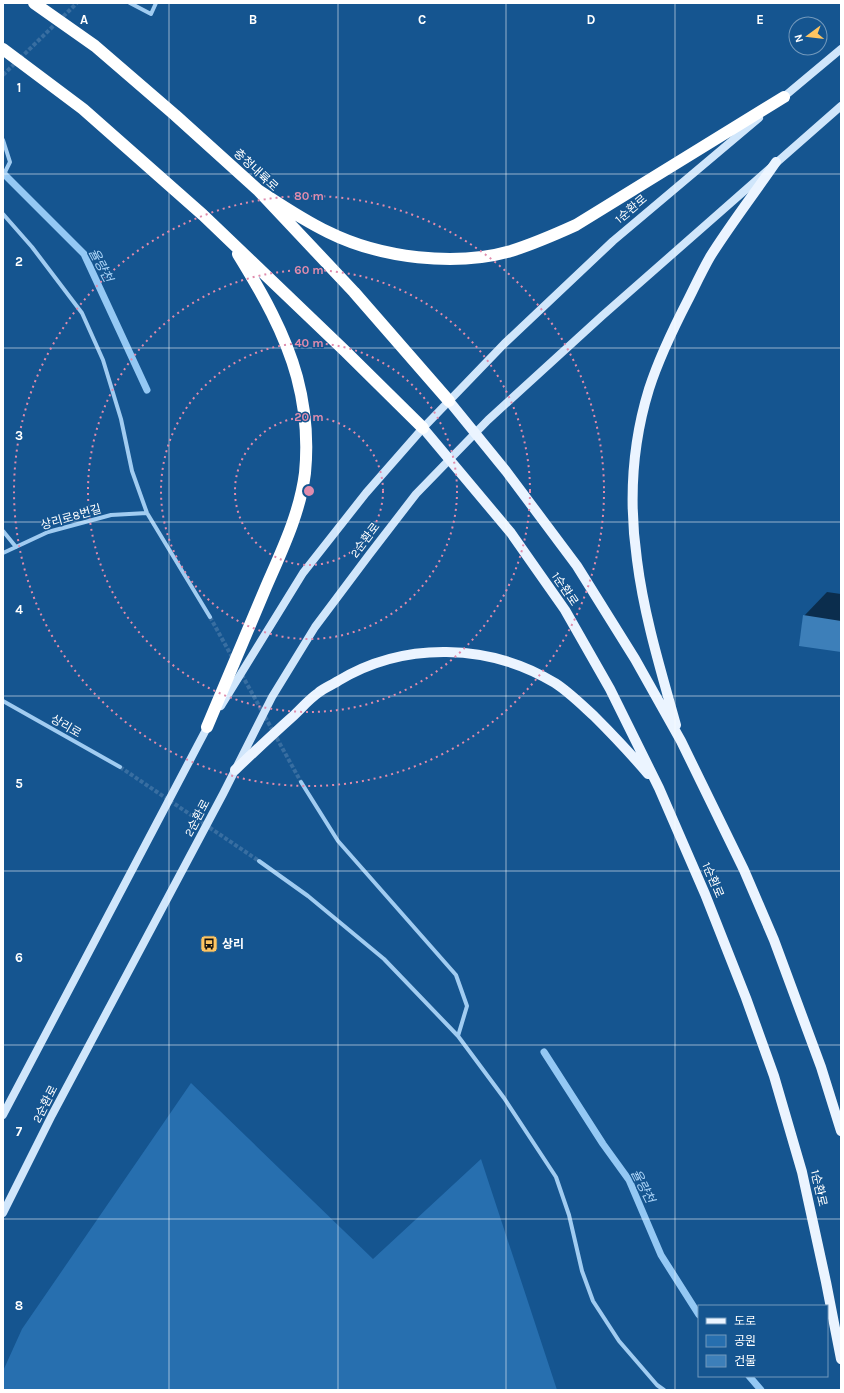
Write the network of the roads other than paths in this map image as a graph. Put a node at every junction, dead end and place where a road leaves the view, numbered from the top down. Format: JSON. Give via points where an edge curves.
{"nodes":[{"id":1,"x":34,"y":3,"type":"edge"},
{"id":2,"x":130,"y":3,"type":"edge"},
{"id":3,"x":156,"y":3,"type":"edge"},
{"id":4,"x":3,"y":49,"type":"edge"},
{"id":5,"x":841,"y":49,"type":"edge"},
{"id":6,"x":784,"y":97,"type":"junction"},
{"id":7,"x":841,"y":106,"type":"edge"},
{"id":8,"x":3,"y":140,"type":"edge"},
{"id":9,"x":776,"y":162,"type":"junction"},
{"id":10,"x":3,"y":176,"type":"edge"},
{"id":11,"x":258,"y":190,"type":"junction"},
{"id":12,"x":3,"y":214,"type":"edge"},
{"id":13,"x":231,"y":241,"type":"junction"},
{"id":14,"x":449,"y":401,"type":"junction"},
{"id":15,"x":423,"y":428,"type":"junction"},
{"id":16,"x":475,"y":434,"type":"junction"},
{"id":17,"x":450,"y":460,"type":"junction"},
{"id":18,"x":147,"y":513,"type":"junction"},
{"id":19,"x":3,"y":531,"type":"edge"},
{"id":20,"x":16,"y":547,"type":"junction"},
{"id":21,"x":3,"y":553,"type":"edge"},
{"id":22,"x":210,"y":617,"type":"tunnel mouth"},
{"id":23,"x":3,"y":701,"type":"edge"},
{"id":24,"x":207,"y":726,"type":"junction"},
{"id":25,"x":681,"y":741,"type":"junction"},
{"id":26,"x":120,"y":768,"type":"tunnel mouth"},
{"id":27,"x":235,"y":770,"type":"junction"},
{"id":28,"x":301,"y":782,"type":"tunnel mouth"},
{"id":29,"x":659,"y":788,"type":"junction"},
{"id":30,"x":259,"y":861,"type":"tunnel mouth"},
{"id":31,"x":458,"y":1036,"type":"junction"},
{"id":32,"x":3,"y":1115,"type":"edge"},
{"id":33,"x":841,"y":1131,"type":"edge"},
{"id":34,"x":3,"y":1213,"type":"edge"},
{"id":35,"x":841,"y":1359,"type":"edge"},
{"id":36,"x":664,"y":1390,"type":"edge"}],
"edges":[{"from":1,"to":11,"type":"highway","name":"충청내륙로","via":[[95,46]]},
{"from":2,"to":3,"type":"street","via":[[151,14]]},
{"from":4,"to":13,"type":"highway","via":[[83,109]]},
{"from":5,"to":6,"type":"street","name":"1순환로"},
{"from":6,"to":11,"type":"highway","via":[[576,225],[543,240],[487,256],[440,259],[386,252],[356,244],[298,216]]},
{"from":6,"to":14,"type":"street","name":"1순환로","via":[[613,240],[504,344]]},
{"from":7,"to":9,"type":"street"},
{"from":8,"to":10,"type":"street","via":[[10,162]]},
{"from":9,"to":16,"type":"street","via":[[602,316]]},
{"from":9,"to":25,"type":"main road","via":[[706,265],[665,347],[649,389],[635,454],[633,494],[637,561],[652,635]]},
{"from":11,"to":14,"type":"highway","name":"충청내륙로","via":[[354,292]]},
{"from":12,"to":18,"type":"street","via":[[32,247],[82,313],[103,360],[122,419],[132,471]]},
{"from":13,"to":15,"type":"highway"},
{"from":13,"to":24,"type":"highway","via":[[270,310],[290,354],[302,402],[306,451],[294,522]]},
{"from":14,"to":15,"type":"street","name":"1순환로"},
{"from":14,"to":16,"type":"main road","name":"1순환로"},
{"from":15,"to":17,"type":"main road","name":"1순환로"},
{"from":15,"to":24,"type":"street","via":[[366,493],[303,573]]},
{"from":16,"to":17,"type":"street"},
{"from":16,"to":25,"type":"main road","name":"1순환로","via":[[577,566],[635,659]]},
{"from":17,"to":27,"type":"street","name":"2순환로","via":[[416,494],[315,627],[272,697]]},
{"from":17,"to":29,"type":"main road","name":"1순환로","via":[[511,533],[565,610],[610,688]]},
{"from":18,"to":20,"type":"street","name":"상리로8번길","via":[[111,515],[48,532]]},
{"from":18,"to":22,"type":"street"},
{"from":19,"to":20,"type":"street"},
{"from":20,"to":21,"type":"street","name":"상리로8번길"},
{"from":23,"to":26,"type":"street","name":"상리로"},
{"from":24,"to":32,"type":"street"},
{"from":25,"to":33,"type":"main road","name":"1순환로","via":[[744,870],[774,940],[821,1067]]},
{"from":27,"to":29,"type":"main road","via":[[318,692],[355,671],[396,657],[448,651],[504,661],[556,684],[605,727]]},
{"from":27,"to":34,"type":"street","name":"2순환로","via":[[52,1115]]},
{"from":28,"to":31,"type":"street","via":[[338,841],[456,975],[467,1006]]},
{"from":29,"to":35,"type":"main road","name":"1순환로","via":[[705,894],[774,1076],[802,1172]]},
{"from":30,"to":31,"type":"street","via":[[308,896],[384,960]]},
{"from":31,"to":36,"type":"street","via":[[504,1098],[556,1177],[569,1215],[582,1271],[594,1301],[619,1342]]}]}
